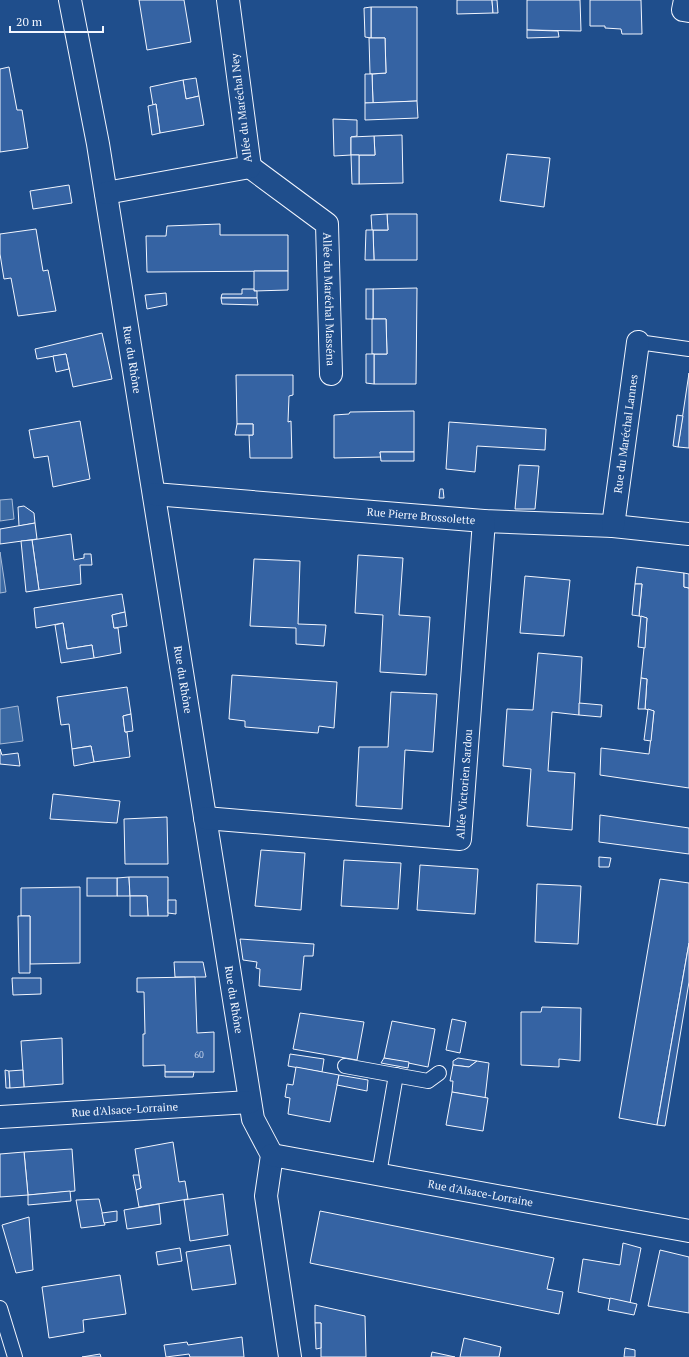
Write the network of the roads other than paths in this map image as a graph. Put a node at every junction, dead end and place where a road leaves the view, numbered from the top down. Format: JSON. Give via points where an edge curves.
{"nodes":[{"id":1,"x":70,"y":0,"type":"edge"},
{"id":2,"x":228,"y":0,"type":"edge"},
{"id":3,"x":250,"y":167,"type":"junction"},
{"id":4,"x":106,"y":193,"type":"junction"},
{"id":5,"x":638,"y":342,"type":"joint"},
{"id":6,"x":689,"y":349,"type":"edge"},
{"id":7,"x":331,"y":374,"type":"dead end"},
{"id":8,"x":154,"y":494,"type":"junction"},
{"id":9,"x":484,"y":521,"type":"junction"},
{"id":10,"x":613,"y":526,"type":"junction"},
{"id":11,"x":689,"y":534,"type":"edge"},
{"id":12,"x":206,"y":818,"type":"junction"},
{"id":13,"x":345,"y":1066,"type":"dead end"},
{"id":14,"x":439,"y":1073,"type":"dead end"},
{"id":15,"x":396,"y":1075,"type":"junction"},
{"id":16,"x":250,"y":1102,"type":"junction"},
{"id":17,"x":0,"y":1117,"type":"edge"},
{"id":18,"x":272,"y":1155,"type":"junction"},
{"id":19,"x":379,"y":1174,"type":"junction"},
{"id":20,"x":689,"y":1231,"type":"edge"},
{"id":21,"x":0,"y":1308,"type":"edge"},
{"id":22,"x":15,"y":1357,"type":"edge"},
{"id":23,"x":290,"y":1357,"type":"edge"}],
"edges":[{"from":1,"to":4,"type":"street","name":"Rue du Rhône"},
{"from":2,"to":3,"type":"street","name":"Allée du Maréchal Ney"},
{"from":3,"to":4,"type":"street","name":"Allée du Maréchal Ney"},
{"from":3,"to":7,"type":"street","name":"Allée du Maréchal Masséna","via":[[327,224]]},
{"from":4,"to":8,"type":"street","name":"Rue du Rhône"},
{"from":5,"to":6,"type":"lane"},
{"from":5,"to":10,"type":"street","name":"Rue du Maréchal Lannes"},
{"from":8,"to":9,"type":"street","name":"Rue Pierre Brossolette"},
{"from":8,"to":12,"type":"street","name":"Rue du Rhône"},
{"from":9,"to":10,"type":"street","name":"Rue Pierre Brossolette"},
{"from":9,"to":12,"type":"street","name":"Allée Victorien Sardou","via":[[460,839]]},
{"from":10,"to":11,"type":"street","name":"Rue Pierre Brossolette"},
{"from":12,"to":16,"type":"street","name":"Rue du Rhône"},
{"from":13,"to":15,"type":"lane"},
{"from":14,"to":15,"type":"lane","via":[[428,1081]]},
{"from":15,"to":19,"type":"lane"},
{"from":16,"to":17,"type":"street","name":"Rue d'Alsace-Lorraine"},
{"from":16,"to":18,"type":"street","name":"Rue du Rhône","via":[[253,1119]]},
{"from":18,"to":19,"type":"street","name":"Rue d'Alsace-Lorraine"},
{"from":18,"to":23,"type":"street","via":[[266,1196]]},
{"from":19,"to":20,"type":"street","name":"Rue d'Alsace-Lorraine"},
{"from":21,"to":22,"type":"lane"}]}
